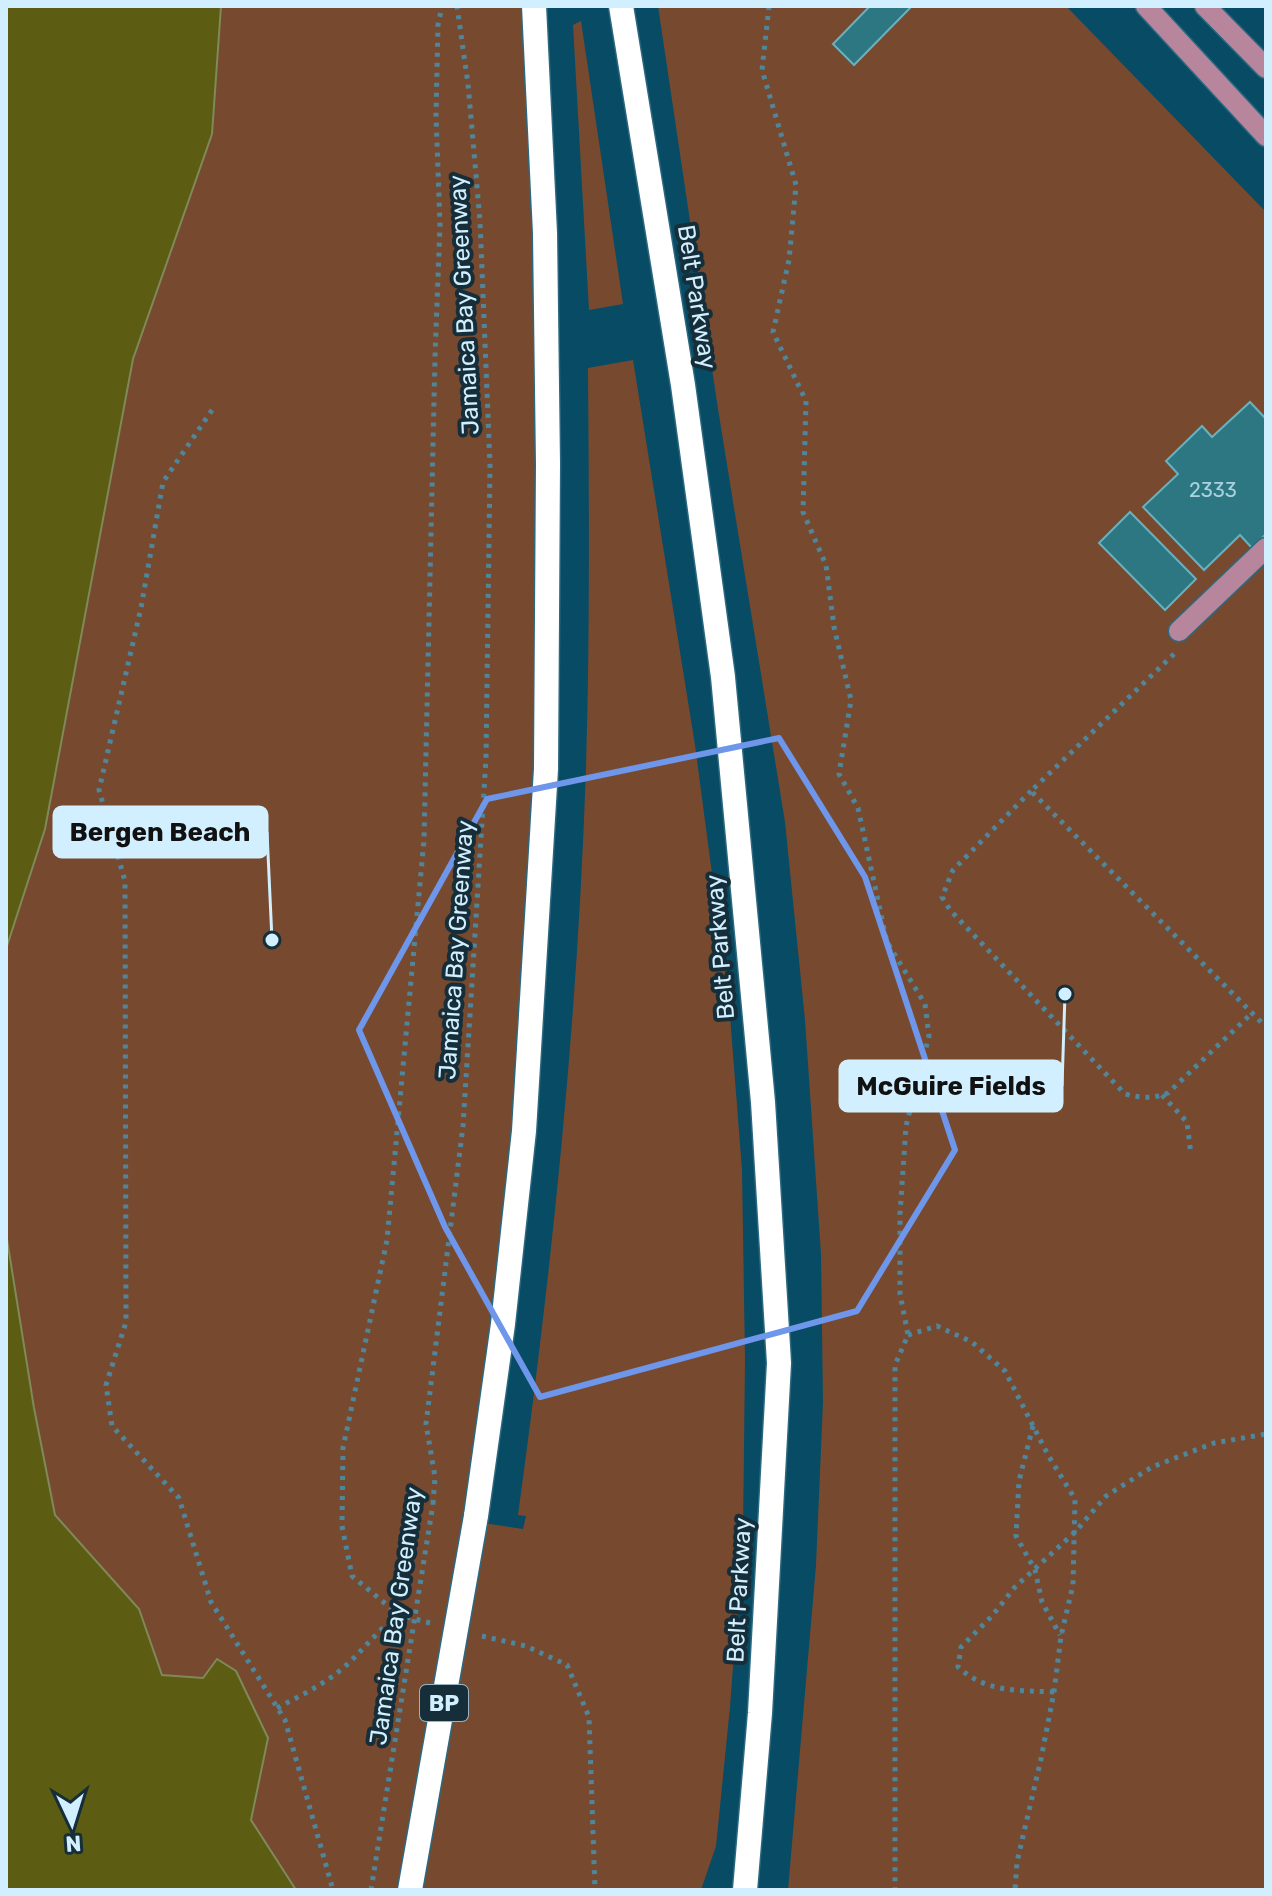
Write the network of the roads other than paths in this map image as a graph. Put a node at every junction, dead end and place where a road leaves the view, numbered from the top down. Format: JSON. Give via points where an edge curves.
{"nodes":[{"id":1,"x":534,"y":6,"type":"edge"},
{"id":2,"x":621,"y":6,"type":"edge"},
{"id":3,"x":1146,"y":6,"type":"edge"},
{"id":4,"x":1205,"y":6,"type":"edge"},
{"id":5,"x":1266,"y":68,"type":"edge"},
{"id":6,"x":1266,"y":136,"type":"edge"},
{"id":7,"x":1266,"y":548,"type":"edge"},
{"id":8,"x":1179,"y":631,"type":"road end"},
{"id":9,"x":410,"y":1890,"type":"edge"},
{"id":10,"x":745,"y":1890,"type":"edge"}],
"edges":[{"from":1,"to":9,"type":"highway","number":"BP","bridge":true,"via":[[545,233],[546,769],[524,1131],[476,1516]]},
{"from":2,"to":10,"type":"highway","name":"Belt Parkway","via":[[683,385],[723,677],[763,1102],[779,1363]]},
{"from":3,"to":6,"type":"street"},
{"from":4,"to":5,"type":"street"},
{"from":7,"to":8,"type":"street"}]}
